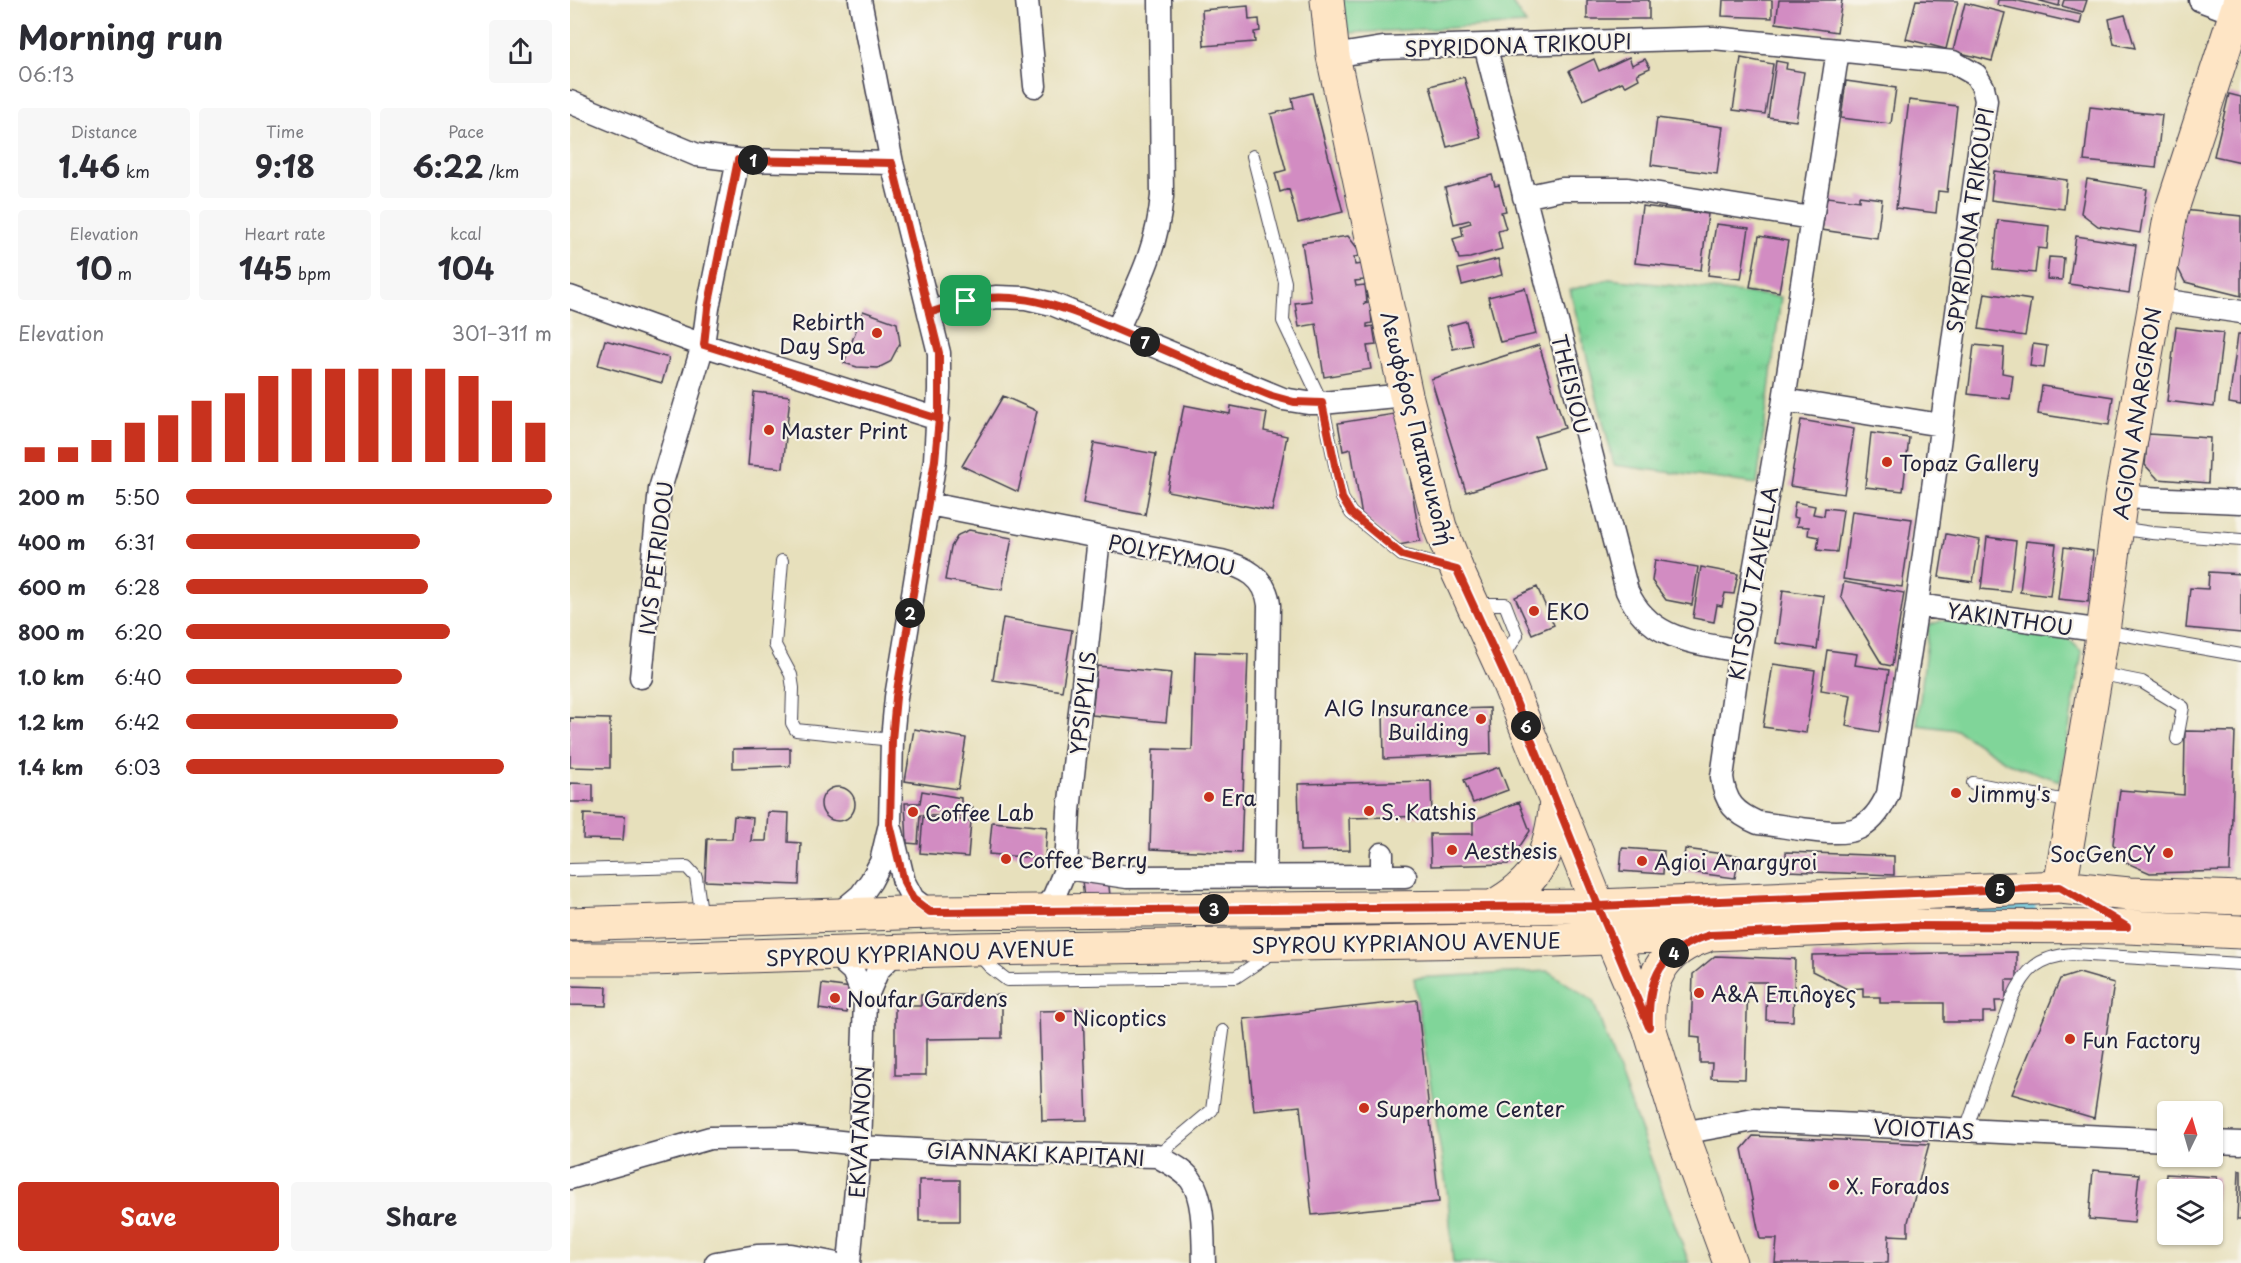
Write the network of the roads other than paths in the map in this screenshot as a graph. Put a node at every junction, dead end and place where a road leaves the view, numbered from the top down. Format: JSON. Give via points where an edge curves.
{"nodes":[{"id":1,"x":859,"y":0,"type":"edge"},
{"id":2,"x":1026,"y":0,"type":"edge"},
{"id":3,"x":1160,"y":0,"type":"edge"},
{"id":4,"x":1327,"y":0,"type":"edge"},
{"id":5,"x":2200,"y":0,"type":"edge"},
{"id":6,"x":2238,"y":6,"type":"edge"},
{"id":7,"x":1485,"y":45,"type":"junction"},
{"id":8,"x":1838,"y":50,"type":"junction"},
{"id":9,"x":1333,"y":56,"type":"junction"},
{"id":10,"x":1035,"y":86,"type":"dead end"},
{"id":11,"x":570,"y":102,"type":"edge"},
{"id":12,"x":1253,"y":156,"type":"dead end"},
{"id":13,"x":738,"y":160,"type":"junction"},
{"id":14,"x":892,"y":163,"type":"junction"},
{"id":15,"x":1524,"y":197,"type":"junction"},
{"id":16,"x":1811,"y":218,"type":"junction"},
{"id":17,"x":570,"y":297,"type":"edge"},
{"id":18,"x":2154,"y":299,"type":"junction"},
{"id":19,"x":2241,"y":312,"type":"edge"},
{"id":20,"x":929,"y":313,"type":"junction"},
{"id":21,"x":1117,"y":330,"type":"junction"},
{"id":22,"x":704,"y":345,"type":"junction"},
{"id":23,"x":1406,"y":395,"type":"junction"},
{"id":24,"x":1784,"y":400,"type":"junction"},
{"id":25,"x":1322,"y":403,"type":"junction"},
{"id":26,"x":939,"y":419,"type":"junction"},
{"id":27,"x":1941,"y":425,"type":"junction"},
{"id":28,"x":2241,"y":502,"type":"edge"},
{"id":29,"x":929,"y":504,"type":"junction"},
{"id":30,"x":2119,"y":512,"type":"junction"},
{"id":31,"x":1099,"y":538,"type":"junction"},
{"id":32,"x":2241,"y":540,"type":"edge"},
{"id":33,"x":782,"y":561,"type":"dead end"},
{"id":34,"x":1457,"y":570,"type":"junction"},
{"id":35,"x":1917,"y":605,"type":"junction"},
{"id":36,"x":2103,"y":631,"type":"junction"},
{"id":37,"x":1740,"y":651,"type":"junction"},
{"id":38,"x":2241,"y":655,"type":"edge"},
{"id":39,"x":2096,"y":673,"type":"junction"},
{"id":40,"x":641,"y":678,"type":"dead end"},
{"id":41,"x":2177,"y":739,"type":"dead end"},
{"id":42,"x":892,"y":740,"type":"junction"},
{"id":43,"x":1973,"y":783,"type":"dead end"},
{"id":44,"x":1556,"y":801,"type":"junction"},
{"id":45,"x":2074,"y":803,"type":"junction"},
{"id":46,"x":890,"y":824,"type":"junction"},
{"id":47,"x":1866,"y":825,"type":"joint"},
{"id":48,"x":2069,"y":835,"type":"junction"},
{"id":49,"x":1066,"y":868,"type":"junction"},
{"id":50,"x":570,"y":870,"type":"edge"},
{"id":51,"x":1405,"y":876,"type":"dead end"},
{"id":52,"x":1265,"y":877,"type":"junction"},
{"id":53,"x":2060,"y":887,"type":"junction"},
{"id":54,"x":2129,"y":894,"type":"junction"},
{"id":55,"x":2241,"y":898,"type":"edge"},
{"id":56,"x":1598,"y":906,"type":"junction"},
{"id":57,"x":1492,"y":907,"type":"junction"},
{"id":58,"x":1042,"y":911,"type":"junction"},
{"id":59,"x":930,"y":912,"type":"junction"},
{"id":60,"x":837,"y":915,"type":"junction"},
{"id":61,"x":702,"y":920,"type":"junction"},
{"id":62,"x":570,"y":924,"type":"edge"},
{"id":63,"x":2127,"y":927,"type":"junction"},
{"id":64,"x":2241,"y":932,"type":"edge"},
{"id":65,"x":1710,"y":935,"type":"junction"},
{"id":66,"x":1611,"y":938,"type":"junction"},
{"id":67,"x":896,"y":952,"type":"junction"},
{"id":68,"x":834,"y":954,"type":"junction"},
{"id":69,"x":570,"y":959,"type":"edge"},
{"id":70,"x":2241,"y":964,"type":"edge"},
{"id":71,"x":866,"y":1000,"type":"junction"},
{"id":72,"x":1649,"y":1027,"type":"junction"},
{"id":73,"x":1223,"y":1031,"type":"dead end"},
{"id":74,"x":1966,"y":1130,"type":"junction"},
{"id":75,"x":1682,"y":1133,"type":"junction"},
{"id":76,"x":2157,"y":1139,"type":"edge"},
{"id":77,"x":2223,"y":1142,"type":"edge"},
{"id":78,"x":2241,"y":1143,"type":"edge"},
{"id":79,"x":860,"y":1145,"type":"junction"},
{"id":80,"x":1157,"y":1156,"type":"junction"},
{"id":81,"x":570,"y":1178,"type":"edge"},
{"id":82,"x":716,"y":1263,"type":"edge"},
{"id":83,"x":832,"y":1263,"type":"edge"},
{"id":84,"x":849,"y":1263,"type":"edge"},
{"id":85,"x":1204,"y":1263,"type":"edge"},
{"id":86,"x":1730,"y":1263,"type":"edge"}],
"edges":[{"from":1,"to":14,"type":"street"},
{"from":2,"to":10,"type":"street"},
{"from":3,"to":21,"type":"street","via":[[1159,226],[1149,261]]},
{"from":4,"to":9,"type":"main road","name":"Λεωφόρος Παπανικολή"},
{"from":5,"to":6,"type":"street"},
{"from":6,"to":18,"type":"main road","name":"AGION ANARGIRON","via":[[2171,212]]},
{"from":7,"to":8,"type":"street","name":"SPYRIDONA TRIKOUPI","via":[[1713,38]]},
{"from":7,"to":9,"type":"street","name":"SPYRIDONA TRIKOUPI","via":[[1383,48]]},
{"from":7,"to":15,"type":"street","name":"THEISIOU"},
{"from":8,"to":16,"type":"street","name":"KITSOU TZAVELLA"},
{"from":8,"to":27,"type":"street","name":"SPYRIDONA TRIKOUPI","via":[[1953,62],[1976,75],[1983,87],[1986,100]]},
{"from":9,"to":23,"type":"main road","name":"Λεωφόρος Παπανικολή"},
{"from":11,"to":13,"type":"street","via":[[697,155]]},
{"from":12,"to":25,"type":"lane","via":[[1286,282],[1283,321]]},
{"from":13,"to":14,"type":"street"},
{"from":13,"to":22,"type":"street","name":"IVIS PETRIDOU"},
{"from":14,"to":20,"type":"street"},
{"from":15,"to":16,"type":"street","via":[[1562,189],[1628,189]]},
{"from":15,"to":37,"type":"street","name":"THEISIOU","via":[[1622,578],[1632,603],[1653,626],[1675,637]]},
{"from":16,"to":24,"type":"street","name":"KITSOU TZAVELLA"},
{"from":17,"to":22,"type":"street"},
{"from":18,"to":19,"type":"street"},
{"from":18,"to":30,"type":"main road","name":"AGION ANARGIRON"},
{"from":20,"to":21,"type":"street","via":[[982,298],[1013,297],[1052,304]]},
{"from":20,"to":26,"type":"street","via":[[939,353]]},
{"from":21,"to":25,"type":"street","via":[[1272,396]]},
{"from":22,"to":26,"type":"street"},
{"from":22,"to":40,"type":"street","name":"IVIS PETRIDOU","via":[[660,489]]},
{"from":23,"to":25,"type":"street"},
{"from":23,"to":34,"type":"main road","name":"Λεωφόρος Παπανικολή","via":[[1440,527]]},
{"from":24,"to":27,"type":"street"},
{"from":24,"to":37,"type":"street","name":"KITSOU TZAVELLA"},
{"from":25,"to":34,"type":"lane","via":[[1342,498],[1351,513],[1402,555]]},
{"from":26,"to":29,"type":"street"},
{"from":27,"to":35,"type":"street","name":"SPYRIDONA TRIKOUPI"},
{"from":28,"to":30,"type":"street"},
{"from":29,"to":31,"type":"street","name":"POLYFYMOU"},
{"from":29,"to":42,"type":"street"},
{"from":30,"to":32,"type":"lane","via":[[2152,533]]},
{"from":30,"to":36,"type":"main road","name":"AGION ANARGIRON"},
{"from":31,"to":49,"type":"street","name":"YPSIPYLIS"},
{"from":31,"to":52,"type":"street","name":"POLYFYMOU","via":[[1221,561],[1249,571],[1264,587],[1269,605]]},
{"from":33,"to":42,"type":"lane","via":[[775,645],[791,675],[792,723],[796,730]]},
{"from":34,"to":44,"type":"main road","name":"Λεωφόρος Παπανικολή"},
{"from":35,"to":36,"type":"street","name":"YAKINTHOU"},
{"from":35,"to":47,"type":"street","name":"SPYRIDONA TRIKOUPI","via":[[1888,794]]},
{"from":36,"to":38,"type":"lane"},
{"from":36,"to":39,"type":"main road","name":"AGION ANARGIRON"},
{"from":37,"to":47,"type":"street","name":"KITSOU TZAVELLA","via":[[1722,767],[1729,802],[1758,823],[1833,833],[1854,831]]},
{"from":39,"to":41,"type":"lane","via":[[2142,682],[2183,707]]},
{"from":39,"to":45,"type":"main road","name":"AGION ANARGIRON"},
{"from":42,"to":46,"type":"street"},
{"from":43,"to":45,"type":"lane"},
{"from":44,"to":56,"type":"main road","name":"Λεωφόρος Παπανικολή"},
{"from":44,"to":57,"type":"main road","via":[[1554,826],[1538,867],[1521,889]]},
{"from":45,"to":48,"type":"main road","name":"AGION ANARGIRON"},
{"from":46,"to":59,"type":"street","via":[[904,882],[913,899]]},
{"from":46,"to":60,"type":"street","via":[[872,881]]},
{"from":48,"to":53,"type":"main road","name":"AGION ANARGIRON"},
{"from":48,"to":54,"type":"main road","via":[[2090,868]]},
{"from":49,"to":52,"type":"street","via":[[1127,878]]},
{"from":49,"to":58,"type":"street","name":"YPSIPYLIS","via":[[1054,896]]},
{"from":50,"to":61,"type":"lane","via":[[687,867],[696,877]]},
{"from":51,"to":52,"type":"street","via":[[1382,865]]},
{"from":53,"to":54,"type":"main road","name":"SPYROU KYPRIANOU AVENUE"},
{"from":53,"to":56,"type":"main road","name":"SPYROU KYPRIANOU AVENUE"},
{"from":53,"to":63,"type":"main road"},
{"from":54,"to":55,"type":"main road","name":"SPYROU KYPRIANOU AVENUE"},
{"from":56,"to":57,"type":"main road","name":"SPYROU KYPRIANOU AVENUE"},
{"from":56,"to":66,"type":"main road","name":"Λεωφόρος Παπανικολή"},
{"from":57,"to":58,"type":"main road","name":"SPYROU KYPRIANOU AVENUE"},
{"from":58,"to":59,"type":"main road","name":"SPYROU KYPRIANOU AVENUE"},
{"from":59,"to":60,"type":"main road","name":"SPYROU KYPRIANOU AVENUE"},
{"from":60,"to":61,"type":"main road","name":"SPYROU KYPRIANOU AVENUE"},
{"from":61,"to":62,"type":"main road","name":"SPYROU KYPRIANOU AVENUE"},
{"from":63,"to":64,"type":"main road","name":"SPYROU KYPRIANOU AVENUE"},
{"from":63,"to":65,"type":"main road","name":"SPYROU KYPRIANOU AVENUE","via":[[1915,926]]},
{"from":65,"to":66,"type":"main road","name":"SPYROU KYPRIANOU AVENUE"},
{"from":65,"to":72,"type":"main road","via":[[1678,950],[1659,969],[1649,995]]},
{"from":66,"to":67,"type":"main road","name":"SPYROU KYPRIANOU AVENUE"},
{"from":66,"to":72,"type":"main road","name":"Λεωφόρος Παπανικολή"},
{"from":67,"to":68,"type":"main road","name":"SPYROU KYPRIANOU AVENUE"},
{"from":67,"to":71,"type":"street","name":"EKVATANON","via":[[878,970]]},
{"from":68,"to":69,"type":"main road","name":"SPYROU KYPRIANOU AVENUE"},
{"from":68,"to":71,"type":"street","name":"EKVATANON","via":[[853,971]]},
{"from":70,"to":74,"type":"lane","via":[[2072,954],[2034,965],[2012,999]]},
{"from":71,"to":79,"type":"street","name":"EKVATANON"},
{"from":72,"to":75,"type":"main road"},
{"from":73,"to":80,"type":"lane","via":[[1212,1110]]},
{"from":74,"to":75,"type":"street","name":"VOIOTIAS","via":[[1754,1120]]},
{"from":74,"to":76,"type":"street","name":"VOIOTIAS"},
{"from":75,"to":86,"type":"main road"},
{"from":77,"to":78,"type":"street"},
{"from":79,"to":80,"type":"street","name":"GIANNAKI KAPITANI","via":[[954,1152]]},
{"from":79,"to":81,"type":"street","name":"GIANNAKI KAPITANI","via":[[791,1137],[710,1137]]},
{"from":79,"to":84,"type":"street","name":"EKVATANON"},
{"from":80,"to":85,"type":"street","name":"GIANNAKI KAPITANI","via":[[1192,1181],[1200,1201]]},
{"from":82,"to":83,"type":"street","via":[[791,1255]]}]}
